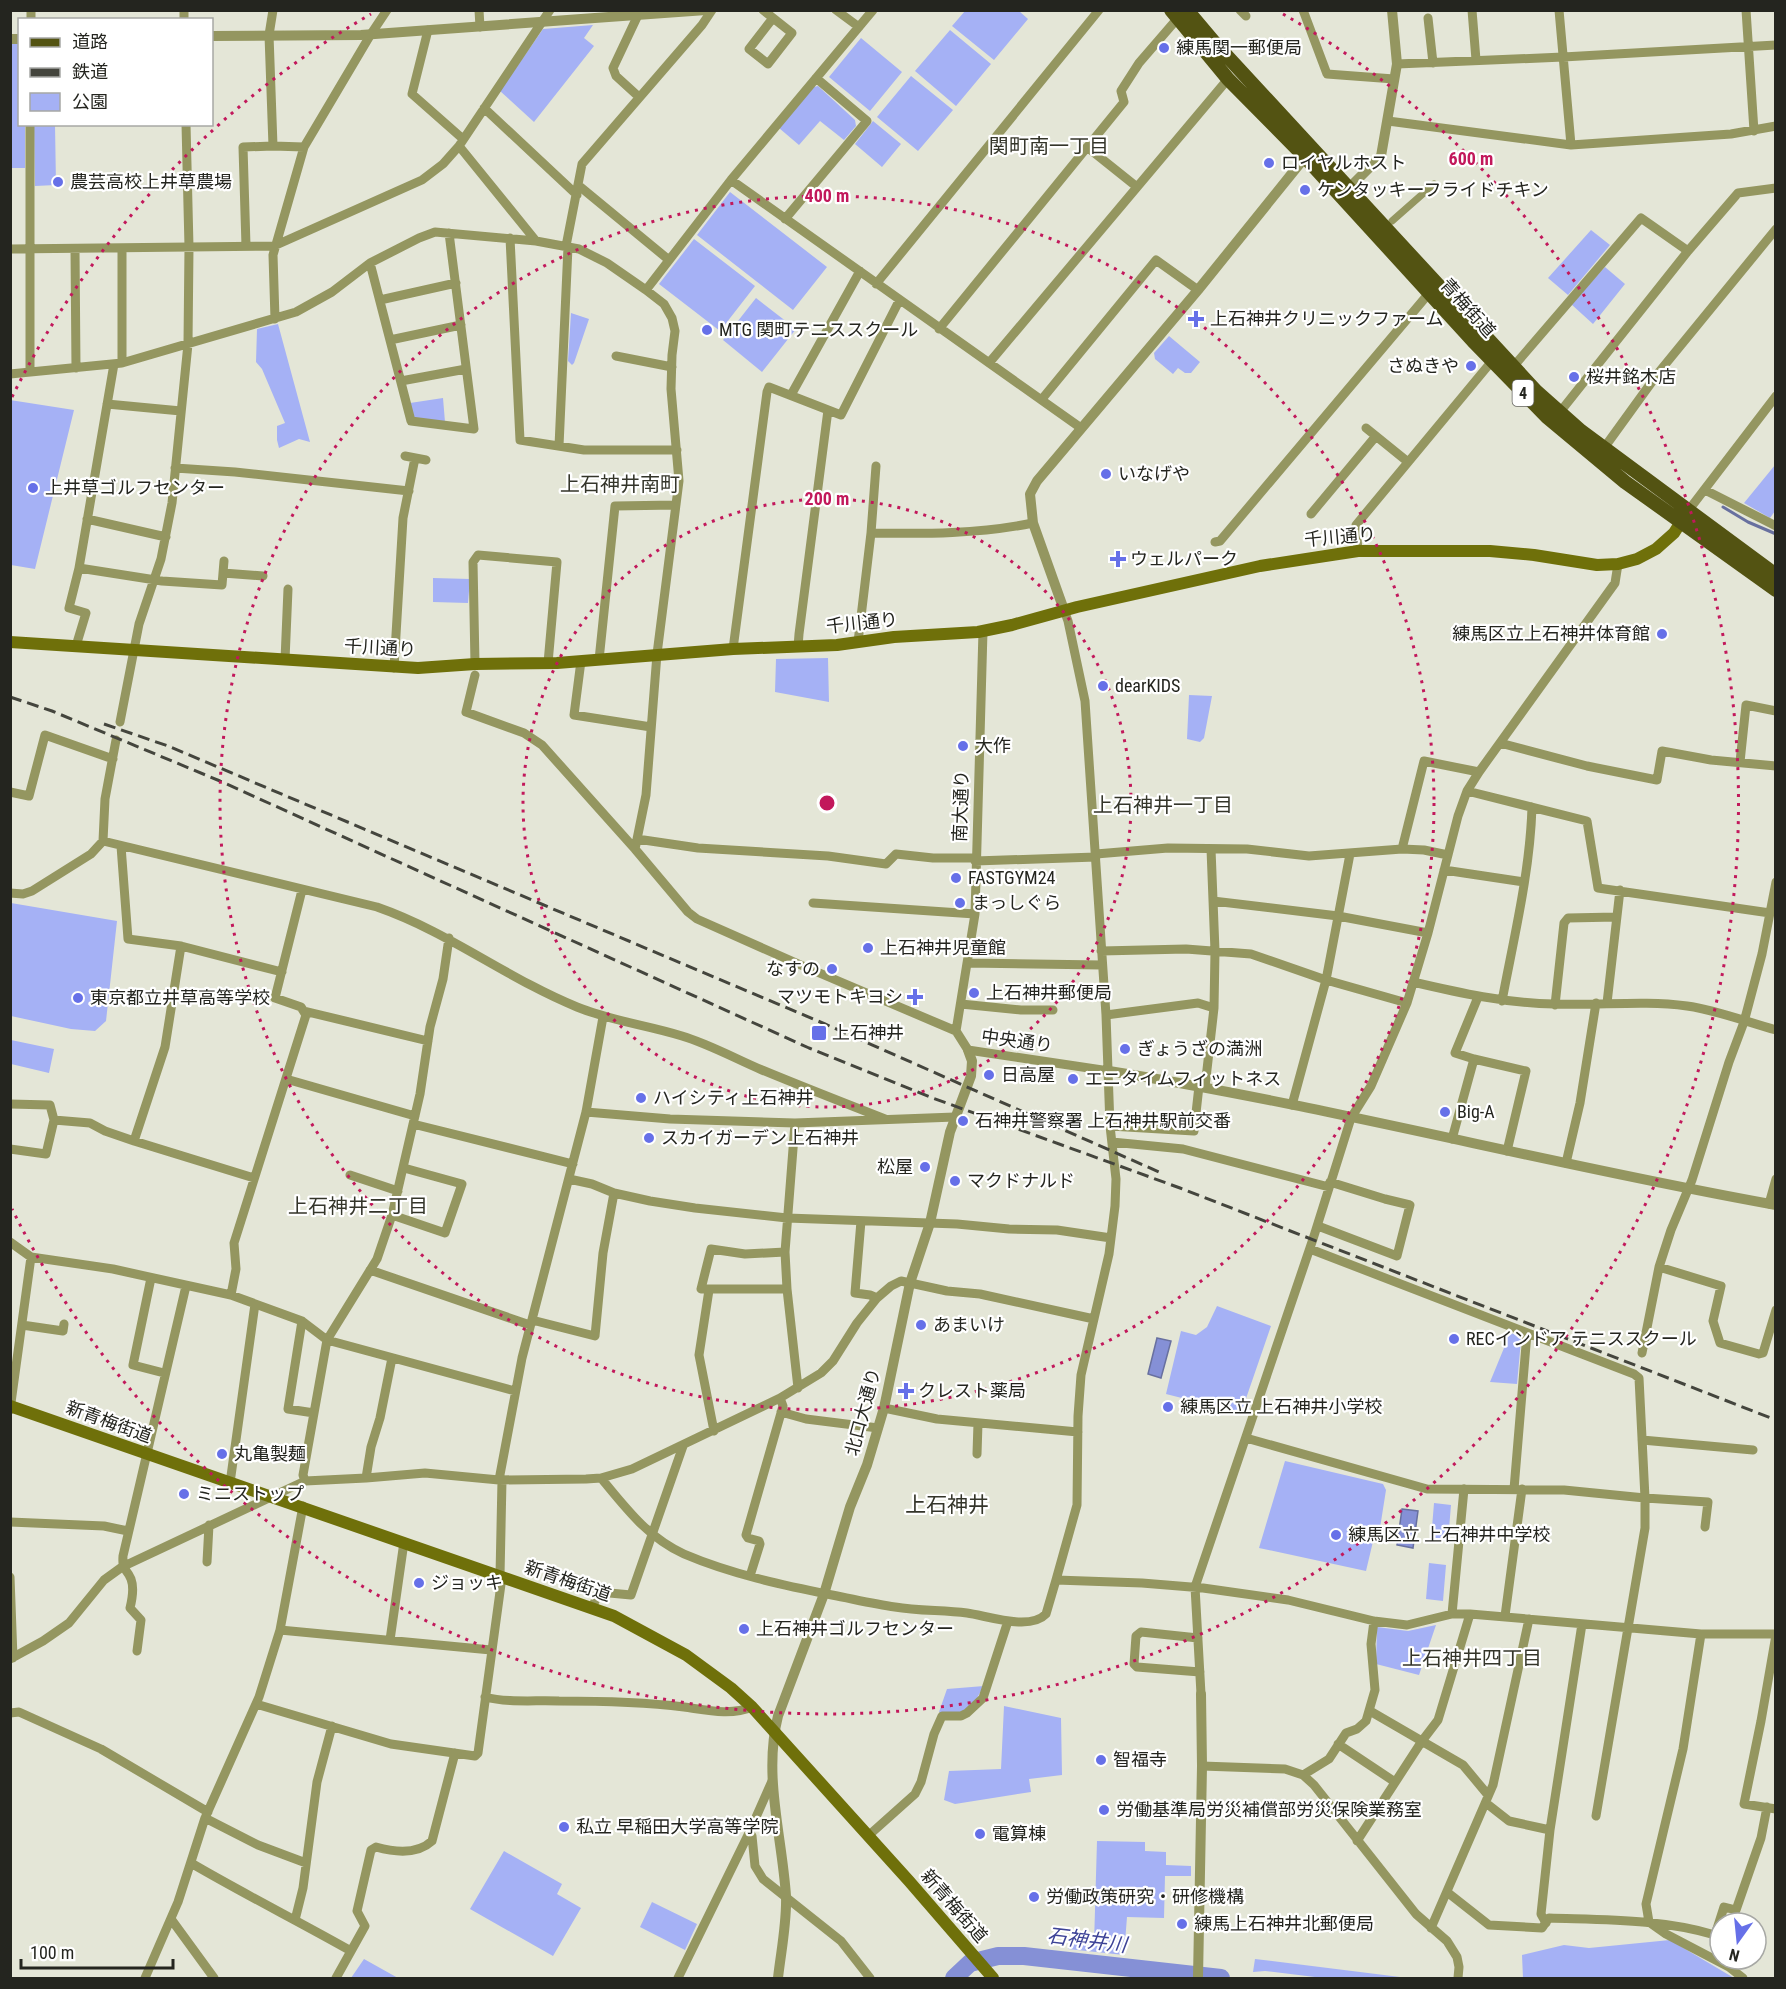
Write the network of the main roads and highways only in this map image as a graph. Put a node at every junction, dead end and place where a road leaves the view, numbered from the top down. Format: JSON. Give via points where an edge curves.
{"nodes":[{"id":1,"x":1178,"y":14,"type":"edge"},
{"id":2,"x":1308,"y":153,"type":"junction"},
{"id":3,"x":1685,"y":517,"type":"junction"},
{"id":4,"x":1776,"y":575,"type":"edge"},
{"id":5,"x":1776,"y":590,"type":"edge"},
{"id":6,"x":10,"y":642,"type":"edge"},
{"id":7,"x":11,"y":1407,"type":"edge"},
{"id":8,"x":993,"y":1978,"type":"edge"}],
"edges":[{"from":1,"to":2,"type":"main road","name":"青梅街道","number":"4","via":[[1228,79]]},
{"from":1,"to":2,"type":"main road","name":"青梅街道","number":"4","via":[[1214,42]]},
{"from":2,"to":3,"type":"main road","name":"青梅街道","number":"4","via":[[1349,188],[1513,367],[1560,412]]},
{"from":2,"to":3,"type":"main road","name":"青梅街道","number":"4","via":[[1546,417],[1624,482]]},
{"from":3,"to":4,"type":"main road","name":"青梅街道","number":"4"},
{"from":3,"to":5,"type":"main road","name":"青梅街道","number":"4"},
{"from":3,"to":6,"type":"main road","name":"千川通り","via":[[1656,549],[1618,564],[1597,565],[1490,551],[1358,550],[1260,566],[1064,610],[1012,626],[837,645],[657,654],[475,670]]},
{"from":7,"to":8,"type":"main road","name":"新青梅街道","via":[[592,1608],[621,1619],[686,1655],[731,1688],[774,1730]]}]}
